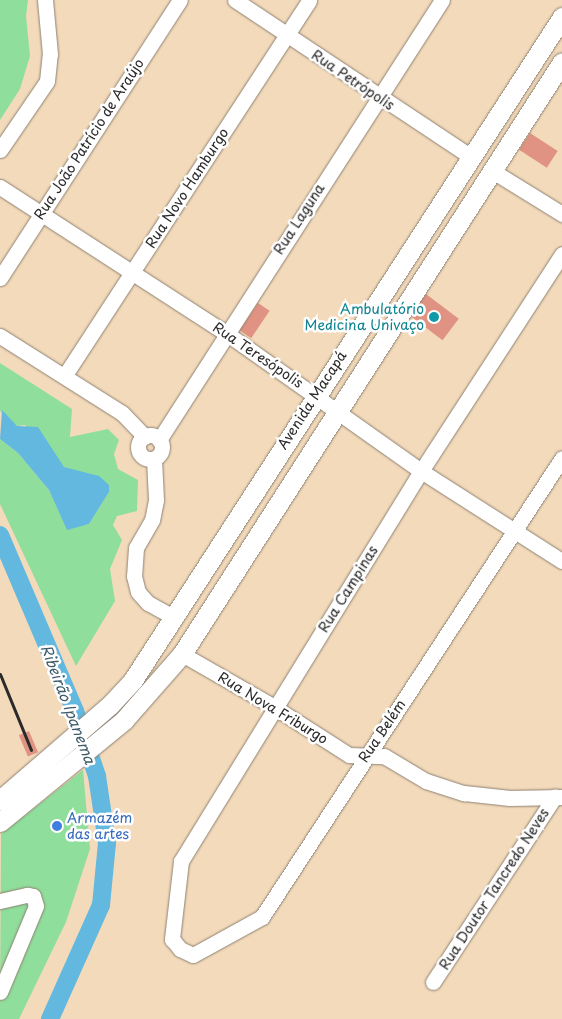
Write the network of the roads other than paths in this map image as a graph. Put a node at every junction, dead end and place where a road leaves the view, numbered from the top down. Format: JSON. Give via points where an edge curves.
{"nodes":[{"id":1,"x":46,"y":0,"type":"edge"},
{"id":2,"x":180,"y":0,"type":"edge"},
{"id":3,"x":235,"y":0,"type":"edge"},
{"id":4,"x":309,"y":0,"type":"edge"},
{"id":5,"x":442,"y":0,"type":"edge"},
{"id":6,"x":562,"y":17,"type":"edge"},
{"id":7,"x":286,"y":35,"type":"junction"},
{"id":8,"x":562,"y":62,"type":"edge"},
{"id":9,"x":378,"y":97,"type":"junction"},
{"id":10,"x":0,"y":150,"type":"edge"},
{"id":11,"x":471,"y":157,"type":"junction"},
{"id":12,"x":491,"y":170,"type":"junction"},
{"id":13,"x":0,"y":186,"type":"edge"},
{"id":14,"x":40,"y":214,"type":"junction"},
{"id":15,"x":562,"y":214,"type":"edge"},
{"id":16,"x":562,"y":254,"type":"edge"},
{"id":17,"x":131,"y":274,"type":"junction"},
{"id":18,"x":0,"y":278,"type":"edge"},
{"id":19,"x":226,"y":333,"type":"junction"},
{"id":20,"x":0,"y":336,"type":"edge"},
{"id":21,"x":65,"y":375,"type":"junction"},
{"id":22,"x":316,"y":393,"type":"junction"},
{"id":23,"x":337,"y":412,"type":"junction"},
{"id":24,"x":152,"y":438,"type":"junction"},
{"id":25,"x":562,"y":458,"type":"edge"},
{"id":26,"x":421,"y":471,"type":"junction"},
{"id":27,"x":516,"y":532,"type":"junction"},
{"id":28,"x":562,"y":561,"type":"edge"},
{"id":29,"x":175,"y":618,"type":"junction"},
{"id":30,"x":182,"y":654,"type":"junction"},
{"id":31,"x":274,"y":706,"type":"junction"},
{"id":32,"x":365,"y":757,"type":"junction"},
{"id":33,"x":26,"y":791,"type":"junction"},
{"id":34,"x":559,"y":797,"type":"edge"},
{"id":35,"x":0,"y":800,"type":"edge"},
{"id":36,"x":0,"y":822,"type":"edge"},
{"id":37,"x":0,"y":901,"type":"edge"},
{"id":38,"x":172,"y":939,"type":"joint"},
{"id":39,"x":433,"y":982,"type":"dead end"},
{"id":40,"x":0,"y":992,"type":"edge"}],
"edges":[{"from":1,"to":10,"type":"street","via":[[50,54],[47,81]]},
{"from":2,"to":14,"type":"street","name":"Rua João Patrício de Araújo"},
{"from":3,"to":7,"type":"street","name":"Rua Petrópolis"},
{"from":4,"to":7,"type":"street","name":"Rua Novo Hamburgo"},
{"from":5,"to":9,"type":"street","name":"Rua Laguna"},
{"from":6,"to":11,"type":"main road","name":"Avenida Macapá"},
{"from":7,"to":9,"type":"street","name":"Rua Petrópolis"},
{"from":7,"to":17,"type":"street","name":"Rua Novo Hamburgo"},
{"from":8,"to":12,"type":"main road","name":"Avenida Macapá"},
{"from":9,"to":11,"type":"street","name":"Rua Petrópolis"},
{"from":9,"to":19,"type":"street","name":"Rua Laguna"},
{"from":11,"to":22,"type":"main road","name":"Avenida Macapá"},
{"from":12,"to":15,"type":"street"},
{"from":12,"to":23,"type":"main road","name":"Avenida Macapá"},
{"from":13,"to":14,"type":"street","name":"Rua Teresópolis"},
{"from":14,"to":17,"type":"street","name":"Rua Teresópolis"},
{"from":14,"to":18,"type":"street","name":"Rua João Patrício de Araújo"},
{"from":16,"to":26,"type":"street","name":"Rua Campinas"},
{"from":17,"to":19,"type":"street","name":"Rua Teresópolis"},
{"from":17,"to":21,"type":"street","name":"Rua Novo Hamburgo"},
{"from":19,"to":22,"type":"street","name":"Rua Teresópolis"},
{"from":19,"to":24,"type":"street","name":"Rua Laguna"},
{"from":20,"to":21,"type":"street"},
{"from":21,"to":24,"type":"street","via":[[122,413]]},
{"from":22,"to":23,"type":"street","name":"Rua Teresópolis"},
{"from":22,"to":29,"type":"main road","name":"Avenida Macapá"},
{"from":23,"to":26,"type":"street","name":"Rua Teresópolis"},
{"from":23,"to":30,"type":"main road","name":"Avenida Macapá"},
{"from":24,"to":29,"type":"street","via":[[138,446],[146,459],[154,459],[156,500],[152,520],[136,548],[134,576],[138,592],[148,603]]},
{"from":25,"to":27,"type":"street","name":"Rua Belém"},
{"from":26,"to":27,"type":"street","name":"Rua Teresópolis"},
{"from":26,"to":31,"type":"street","name":"Rua Campinas"},
{"from":27,"to":28,"type":"street","name":"Rua Teresópolis"},
{"from":27,"to":32,"type":"street","name":"Rua Belém"},
{"from":29,"to":33,"type":"main road","name":"Avenida Macapá","via":[[133,680]]},
{"from":30,"to":31,"type":"street","name":"Rua Nova Friburgo"},
{"from":30,"to":33,"type":"main road","name":"Avenida Macapá","via":[[124,720]]},
{"from":31,"to":32,"type":"street","name":"Rua Nova Friburgo","via":[[349,756]]},
{"from":31,"to":38,"type":"street","name":"Rua Campinas","via":[[181,861]]},
{"from":32,"to":34,"type":"street","name":"Rua Nova Friburgo","via":[[384,756],[426,781],[464,793],[510,798]]},
{"from":32,"to":38,"type":"street","name":"Rua Belém","via":[[262,917],[193,954],[180,949]]},
{"from":33,"to":35,"type":"main road"},
{"from":33,"to":36,"type":"main road"},
{"from":34,"to":39,"type":"street","name":"Rua Doutor Tancredo Neves"},
{"from":37,"to":40,"type":"street","via":[[27,894],[33,896],[36,906]]}]}
